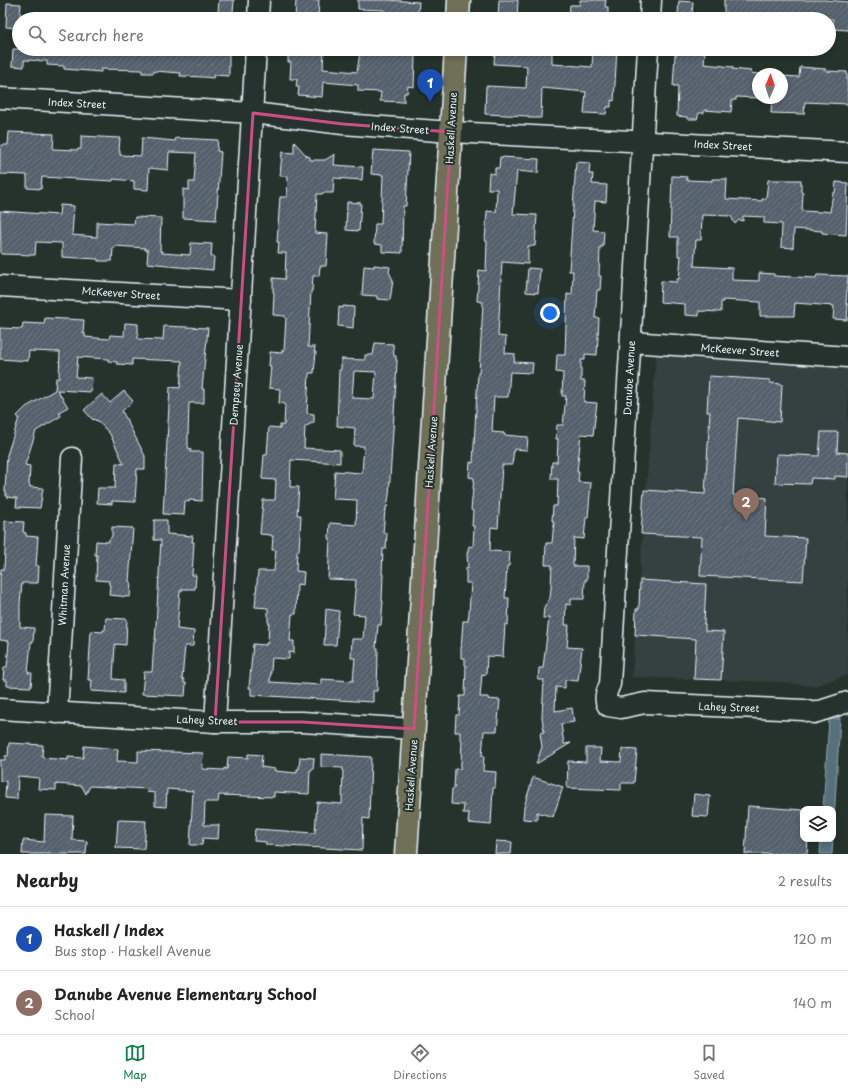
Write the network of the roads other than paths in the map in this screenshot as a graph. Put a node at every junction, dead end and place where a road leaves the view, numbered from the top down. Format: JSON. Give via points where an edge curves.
{"nodes":[{"id":1,"x":259,"y":0,"type":"edge"},
{"id":2,"x":459,"y":0,"type":"edge"},
{"id":3,"x":651,"y":0,"type":"edge"},
{"id":4,"x":258,"y":12,"type":"edge"},
{"id":5,"x":458,"y":12,"type":"edge"},
{"id":6,"x":650,"y":12,"type":"edge"},
{"id":7,"x":256,"y":56,"type":"edge"},
{"id":8,"x":456,"y":56,"type":"edge"},
{"id":9,"x":648,"y":56,"type":"edge"},
{"id":10,"x":0,"y":98,"type":"edge"},
{"id":11,"x":253,"y":113,"type":"junction"},
{"id":12,"x":451,"y":132,"type":"junction"},
{"id":13,"x":642,"y":141,"type":"junction"},
{"id":14,"x":848,"y":152,"type":"edge"},
{"id":15,"x":0,"y":286,"type":"edge"},
{"id":16,"x":241,"y":300,"type":"junction"},
{"id":17,"x":631,"y":342,"type":"junction"},
{"id":18,"x":848,"y":357,"type":"edge"},
{"id":19,"x":72,"y":458,"type":"dead end"},
{"id":20,"x":848,"y":702,"type":"edge"},
{"id":21,"x":608,"y":706,"type":"joint"},
{"id":22,"x":0,"y":709,"type":"edge"},
{"id":23,"x":57,"y":713,"type":"junction"},
{"id":24,"x":215,"y":722,"type":"junction"},
{"id":25,"x":414,"y":729,"type":"junction"},
{"id":26,"x":406,"y":854,"type":"edge"}],
"edges":[{"from":1,"to":4,"type":"street"},
{"from":2,"to":5,"type":"main road"},
{"from":3,"to":6,"type":"street"},
{"from":7,"to":11,"type":"street","name":"Dempsey Avenue"},
{"from":8,"to":12,"type":"main road","name":"Haskell Avenue"},
{"from":9,"to":13,"type":"street","name":"Danube Avenue"},
{"from":10,"to":11,"type":"street","name":"Index Street"},
{"from":11,"to":12,"type":"street","name":"Index Street","via":[[343,124]]},
{"from":11,"to":16,"type":"street","name":"Dempsey Avenue"},
{"from":12,"to":13,"type":"street","name":"Index Street"},
{"from":12,"to":25,"type":"main road","name":"Haskell Avenue"},
{"from":13,"to":14,"type":"street","name":"Index Street"},
{"from":13,"to":17,"type":"street","name":"Danube Avenue"},
{"from":15,"to":16,"type":"street","name":"McKeever Street"},
{"from":16,"to":24,"type":"street","name":"Dempsey Avenue"},
{"from":17,"to":18,"type":"street","name":"McKeever Street"},
{"from":17,"to":21,"type":"street","name":"Danube Avenue","via":[[610,684],[605,698]]},
{"from":19,"to":23,"type":"street","name":"Whitman Avenue"},
{"from":20,"to":21,"type":"street","name":"Lahey Street","via":[[814,713],[804,710],[645,704],[616,708]]},
{"from":22,"to":23,"type":"street","name":"Lahey Street"},
{"from":23,"to":24,"type":"street","name":"Lahey Street"},
{"from":24,"to":25,"type":"street","name":"Lahey Street","via":[[302,722]]},
{"from":25,"to":26,"type":"main road","name":"Haskell Avenue"}]}
